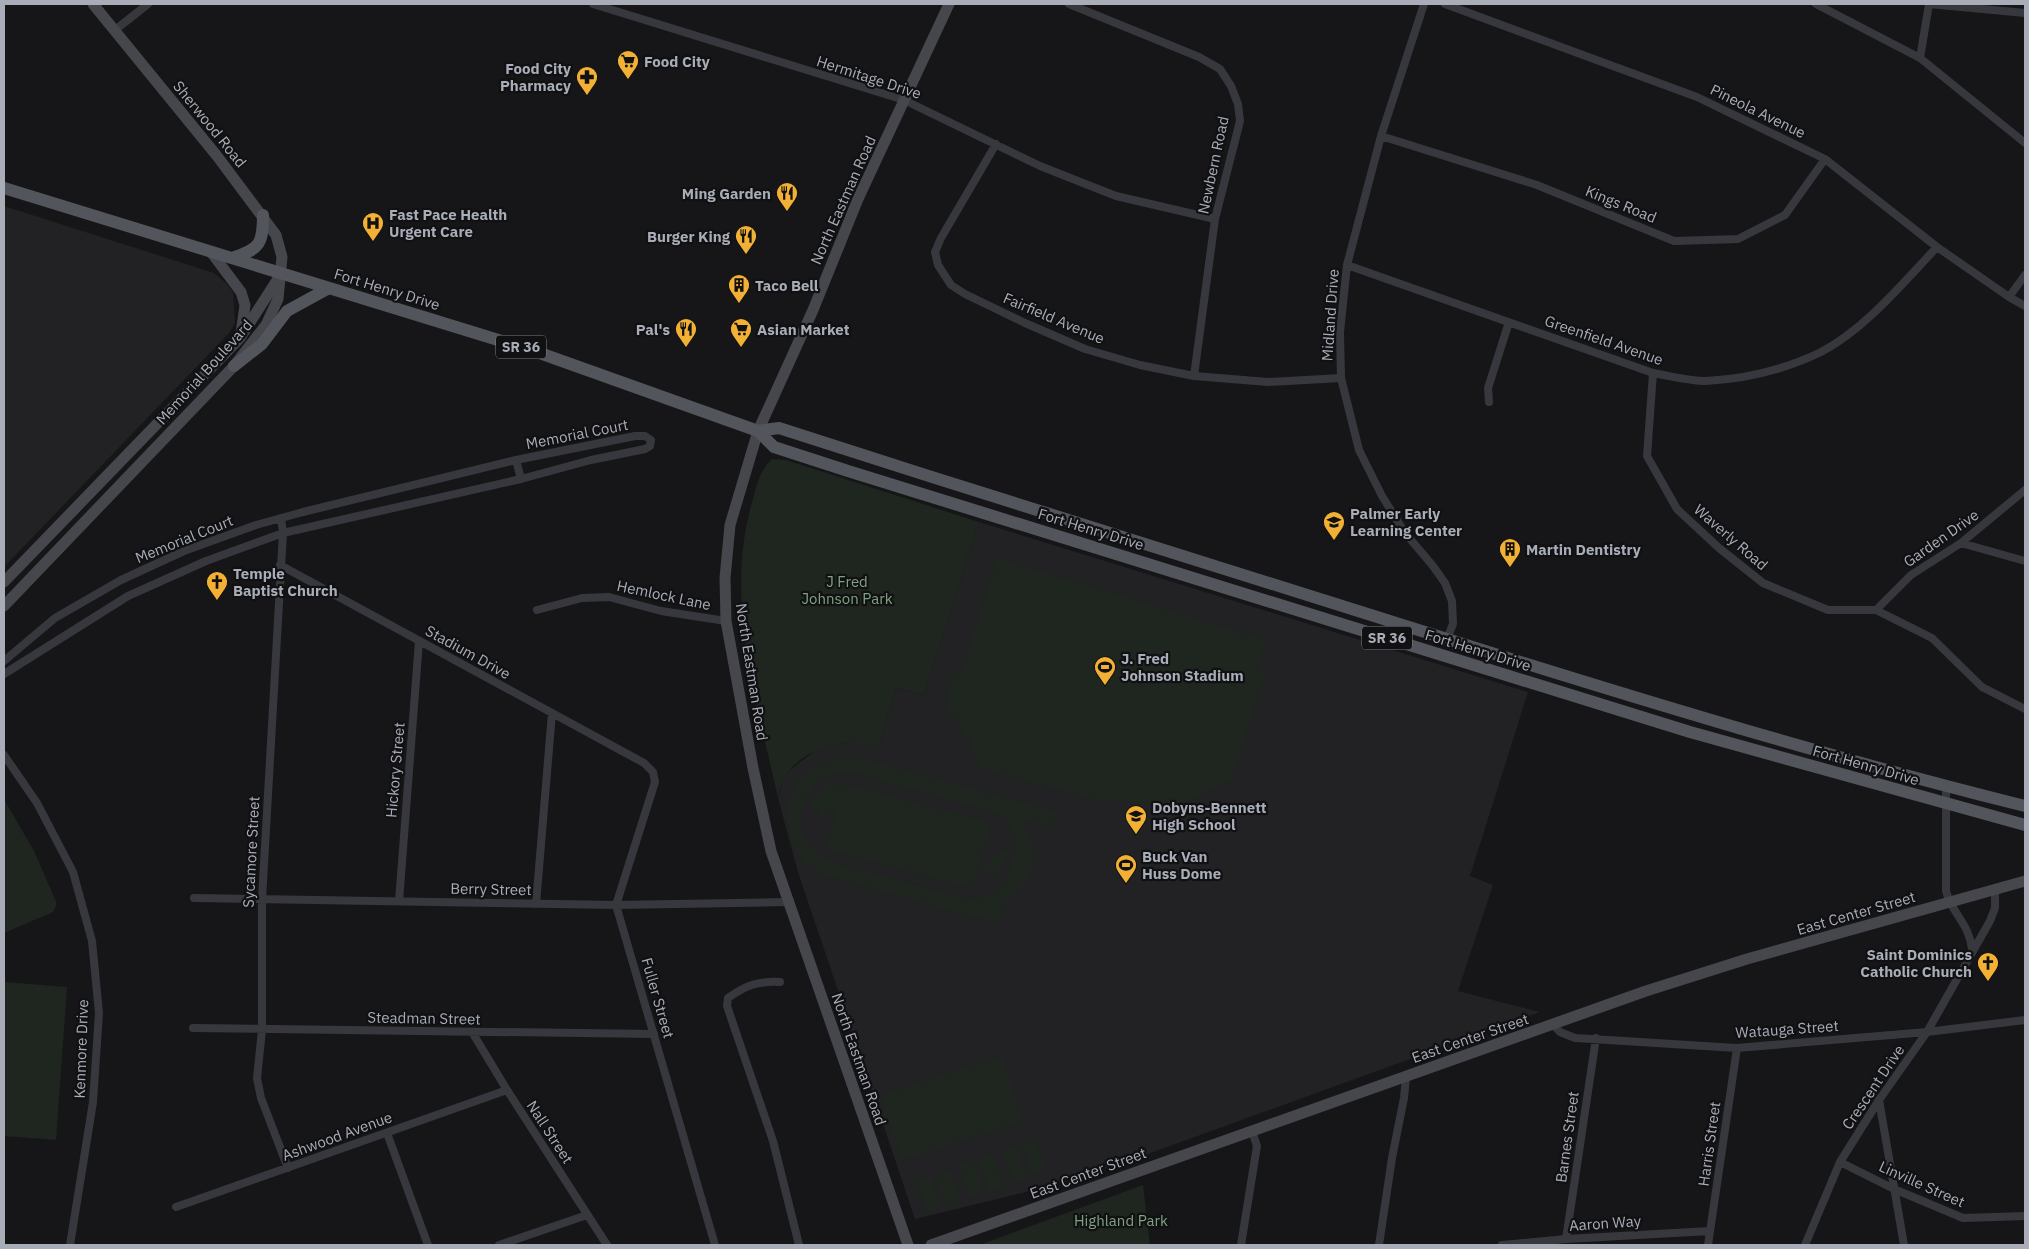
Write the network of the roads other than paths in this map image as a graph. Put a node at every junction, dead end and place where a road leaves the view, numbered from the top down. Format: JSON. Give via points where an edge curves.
{"nodes":[{"id":1,"x":93,"y":4,"type":"edge"},
{"id":2,"x":148,"y":4,"type":"edge"},
{"id":3,"x":593,"y":4,"type":"edge"},
{"id":4,"x":949,"y":4,"type":"edge"},
{"id":5,"x":1069,"y":4,"type":"edge"},
{"id":6,"x":1424,"y":4,"type":"edge"},
{"id":7,"x":1445,"y":4,"type":"edge"},
{"id":8,"x":1816,"y":4,"type":"edge"},
{"id":9,"x":1929,"y":4,"type":"edge"},
{"id":10,"x":2025,"y":13,"type":"edge"},
{"id":11,"x":115,"y":30,"type":"junction"},
{"id":12,"x":1920,"y":58,"type":"junction"},
{"id":13,"x":904,"y":100,"type":"junction"},
{"id":14,"x":1381,"y":136,"type":"junction"},
{"id":15,"x":2025,"y":143,"type":"edge"},
{"id":16,"x":996,"y":144,"type":"junction"},
{"id":17,"x":1825,"y":159,"type":"junction"},
{"id":18,"x":4,"y":188,"type":"edge"},
{"id":19,"x":263,"y":215,"type":"junction"},
{"id":20,"x":1215,"y":218,"type":"junction"},
{"id":21,"x":1937,"y":247,"type":"junction"},
{"id":22,"x":211,"y":252,"type":"junction"},
{"id":23,"x":232,"y":258,"type":"junction"},
{"id":24,"x":1347,"y":265,"type":"junction"},
{"id":25,"x":282,"y":273,"type":"junction"},
{"id":26,"x":2025,"y":275,"type":"edge"},
{"id":27,"x":329,"y":288,"type":"junction"},
{"id":28,"x":2009,"y":297,"type":"junction"},
{"id":29,"x":2025,"y":306,"type":"edge"},
{"id":30,"x":1509,"y":322,"type":"junction"},
{"id":31,"x":240,"y":338,"type":"junction"},
{"id":32,"x":234,"y":366,"type":"junction"},
{"id":33,"x":1653,"y":373,"type":"junction"},
{"id":34,"x":1194,"y":376,"type":"junction"},
{"id":35,"x":1340,"y":378,"type":"junction"},
{"id":36,"x":1490,"y":402,"type":"dead end"},
{"id":37,"x":758,"y":431,"type":"junction"},
{"id":38,"x":516,"y":460,"type":"junction"},
{"id":39,"x":521,"y":479,"type":"junction"},
{"id":40,"x":2025,"y":490,"type":"edge"},
{"id":41,"x":281,"y":518,"type":"junction"},
{"id":42,"x":283,"y":533,"type":"junction"},
{"id":43,"x":1960,"y":543,"type":"junction"},
{"id":44,"x":23,"y":561,"type":"junction"},
{"id":45,"x":2025,"y":561,"type":"edge"},
{"id":46,"x":280,"y":565,"type":"junction"},
{"id":47,"x":37,"y":572,"type":"junction"},
{"id":48,"x":121,"y":580,"type":"junction"},
{"id":49,"x":4,"y":582,"type":"edge"},
{"id":50,"x":128,"y":596,"type":"junction"},
{"id":51,"x":4,"y":606,"type":"edge"},
{"id":52,"x":537,"y":610,"type":"dead end"},
{"id":53,"x":1876,"y":610,"type":"junction"},
{"id":54,"x":726,"y":621,"type":"junction"},
{"id":55,"x":1448,"y":639,"type":"junction"},
{"id":56,"x":419,"y":641,"type":"junction"},
{"id":57,"x":4,"y":661,"type":"edge"},
{"id":58,"x":4,"y":674,"type":"edge"},
{"id":59,"x":2025,"y":709,"type":"edge"},
{"id":60,"x":552,"y":714,"type":"junction"},
{"id":61,"x":4,"y":755,"type":"edge"},
{"id":62,"x":1946,"y":787,"type":"junction"},
{"id":63,"x":1946,"y":804,"type":"junction"},
{"id":64,"x":2025,"y":806,"type":"edge"},
{"id":65,"x":2025,"y":825,"type":"edge"},
{"id":66,"x":2025,"y":880,"type":"edge"},
{"id":67,"x":1995,"y":889,"type":"junction"},
{"id":68,"x":194,"y":898,"type":"dead end"},
{"id":69,"x":262,"y":899,"type":"junction"},
{"id":70,"x":399,"y":901,"type":"junction"},
{"id":71,"x":788,"y":902,"type":"junction"},
{"id":72,"x":1949,"y":902,"type":"junction"},
{"id":73,"x":536,"y":904,"type":"junction"},
{"id":74,"x":616,"y":905,"type":"junction"},
{"id":75,"x":1972,"y":949,"type":"junction"},
{"id":76,"x":780,"y":982,"type":"dead end"},
{"id":77,"x":2025,"y":1020,"type":"edge"},
{"id":78,"x":1553,"y":1026,"type":"junction"},
{"id":79,"x":193,"y":1028,"type":"dead end"},
{"id":80,"x":262,"y":1030,"type":"junction"},
{"id":81,"x":472,"y":1032,"type":"junction"},
{"id":82,"x":1927,"y":1032,"type":"junction"},
{"id":83,"x":654,"y":1034,"type":"junction"},
{"id":84,"x":1596,"y":1038,"type":"junction"},
{"id":85,"x":1737,"y":1048,"type":"junction"},
{"id":86,"x":1406,"y":1077,"type":"junction"},
{"id":87,"x":507,"y":1090,"type":"junction"},
{"id":88,"x":1879,"y":1100,"type":"junction"},
{"id":89,"x":1252,"y":1131,"type":"junction"},
{"id":90,"x":387,"y":1133,"type":"junction"},
{"id":91,"x":1840,"y":1162,"type":"junction"},
{"id":92,"x":288,"y":1168,"type":"junction"},
{"id":93,"x":1894,"y":1189,"type":"junction"},
{"id":94,"x":176,"y":1207,"type":"dead end"},
{"id":95,"x":587,"y":1215,"type":"junction"},
{"id":96,"x":2025,"y":1216,"type":"edge"},
{"id":97,"x":1710,"y":1231,"type":"junction"},
{"id":98,"x":1566,"y":1239,"type":"junction"},
{"id":99,"x":70,"y":1245,"type":"edge"},
{"id":100,"x":428,"y":1245,"type":"edge"},
{"id":101,"x":499,"y":1245,"type":"edge"},
{"id":102,"x":607,"y":1245,"type":"edge"},
{"id":103,"x":715,"y":1245,"type":"edge"},
{"id":104,"x":799,"y":1245,"type":"edge"},
{"id":105,"x":908,"y":1245,"type":"edge"},
{"id":106,"x":932,"y":1245,"type":"edge"},
{"id":107,"x":1241,"y":1245,"type":"edge"},
{"id":108,"x":1378,"y":1245,"type":"edge"},
{"id":109,"x":1502,"y":1245,"type":"edge"},
{"id":110,"x":1708,"y":1245,"type":"edge"},
{"id":111,"x":1805,"y":1245,"type":"edge"},
{"id":112,"x":1904,"y":1245,"type":"edge"}],
"edges":[{"from":1,"to":11,"type":"main road","name":"Sherwood Road"},
{"from":2,"to":11,"type":"street"},
{"from":3,"to":13,"type":"street","name":"Hermitage Drive"},
{"from":4,"to":13,"type":"main road","name":"North Eastman Road"},
{"from":5,"to":20,"type":"street","name":"Newbern Road","via":[[1199,56],[1220,69],[1238,104],[1240,121]]},
{"from":6,"to":14,"type":"street","name":"Midland Drive"},
{"from":7,"to":17,"type":"street","name":"Pineola Avenue","via":[[1697,97]]},
{"from":8,"to":12,"type":"street"},
{"from":9,"to":10,"type":"street"},
{"from":9,"to":12,"type":"street"},
{"from":11,"to":19,"type":"main road","name":"Sherwood Road"},
{"from":12,"to":15,"type":"street"},
{"from":13,"to":16,"type":"street","name":"Hermitage Drive"},
{"from":13,"to":37,"type":"main road","name":"North Eastman Road"},
{"from":14,"to":17,"type":"street","name":"Kings Road","via":[[1537,185],[1674,241],[1738,239],[1785,215]]},
{"from":14,"to":24,"type":"street","name":"Midland Drive"},
{"from":16,"to":20,"type":"street","name":"Hermitage Drive","via":[[1116,196]]},
{"from":16,"to":34,"type":"street","name":"Fairfield Avenue","via":[[935,252],[938,265],[951,285],[1085,349]]},
{"from":17,"to":21,"type":"street","name":"Pineola Avenue"},
{"from":18,"to":22,"type":"main road","name":"Fort Henry Drive","number":"SR 36"},
{"from":19,"to":23,"type":"main road","via":[[262,239],[257,247]]},
{"from":19,"to":25,"type":"main road","name":"Sherwood Road","via":[[276,234]]},
{"from":20,"to":34,"type":"street","name":"Newbern Road"},
{"from":21,"to":28,"type":"street","name":"Pineola Avenue"},
{"from":21,"to":33,"type":"street","name":"Greenfield Avenue","via":[[1888,299],[1851,332],[1822,351],[1780,368],[1740,377],[1705,381]]},
{"from":22,"to":23,"type":"main road","name":"Fort Henry Drive","number":"SR 36"},
{"from":22,"to":31,"type":"main road","via":[[241,292],[245,305]]},
{"from":23,"to":25,"type":"main road","name":"Fort Henry Drive","number":"SR 36"},
{"from":24,"to":30,"type":"street","name":"Greenfield Avenue"},
{"from":24,"to":35,"type":"street","name":"Midland Drive","via":[[1340,332]]},
{"from":25,"to":27,"type":"main road","name":"Fort Henry Drive","number":"SR 36"},
{"from":25,"to":31,"type":"main road","name":"Memorial Boulevard"},
{"from":25,"to":32,"type":"main road","name":"Memorial Boulevard","via":[[278,299],[266,325]]},
{"from":26,"to":28,"type":"street"},
{"from":27,"to":32,"type":"main road","via":[[287,310],[262,344]]},
{"from":27,"to":37,"type":"main road","name":"Fort Henry Drive","number":"SR 36","via":[[534,351]]},
{"from":28,"to":29,"type":"street","name":"Pineola Avenue"},
{"from":30,"to":33,"type":"street","name":"Greenfield Avenue"},
{"from":30,"to":36,"type":"street","via":[[1488,388]]},
{"from":31,"to":44,"type":"main road","name":"Memorial Boulevard"},
{"from":32,"to":47,"type":"main road","name":"Memorial Boulevard"},
{"from":33,"to":53,"type":"street","name":"Waverly Road","via":[[1647,456],[1677,509],[1763,583],[1828,610]]},
{"from":34,"to":35,"type":"street","name":"Fairfield Avenue","via":[[1268,382]]},
{"from":35,"to":55,"type":"street","name":"Midland Drive","via":[[1359,450],[1382,496],[1405,533],[1445,583],[1452,601],[1453,624]]},
{"from":37,"to":54,"type":"main road","name":"North Eastman Road","via":[[730,525],[725,578]]},
{"from":37,"to":55,"type":"main road","name":"Fort Henry Drive","number":"SR 36","via":[[779,428]]},
{"from":37,"to":63,"type":"main road","name":"Fort Henry Drive","number":"SR 36","via":[[774,446],[848,471],[1690,732]]},
{"from":38,"to":39,"type":"street"},
{"from":38,"to":39,"type":"street","name":"Memorial Court","via":[[634,436],[645,436],[651,440],[646,449]]},
{"from":38,"to":41,"type":"street","name":"Memorial Court"},
{"from":39,"to":42,"type":"street","name":"Memorial Court"},
{"from":40,"to":43,"type":"street","name":"Garden Drive"},
{"from":41,"to":42,"type":"street","name":"Sycamore Street"},
{"from":41,"to":48,"type":"street","name":"Memorial Court","via":[[184,551]]},
{"from":42,"to":46,"type":"street","name":"Sycamore Street"},
{"from":42,"to":50,"type":"street","name":"Memorial Court","via":[[206,561]]},
{"from":43,"to":45,"type":"street"},
{"from":43,"to":53,"type":"street","name":"Garden Drive","via":[[1911,575]]},
{"from":44,"to":47,"type":"main road"},
{"from":44,"to":49,"type":"main road","name":"Memorial Boulevard"},
{"from":46,"to":56,"type":"street","name":"Stadium Drive"},
{"from":46,"to":69,"type":"street","name":"Sycamore Street"},
{"from":47,"to":51,"type":"main road","name":"Memorial Boulevard"},
{"from":48,"to":50,"type":"street"},
{"from":48,"to":57,"type":"street","name":"Memorial Court","via":[[55,618]]},
{"from":50,"to":58,"type":"street","name":"Memorial Court"},
{"from":52,"to":54,"type":"street","name":"Hemlock Lane","via":[[582,598],[608,597],[661,611]]},
{"from":53,"to":59,"type":"street","name":"Waverly Road","via":[[1932,638],[1982,687]]},
{"from":54,"to":71,"type":"main road","name":"North Eastman Road","via":[[771,851]]},
{"from":55,"to":62,"type":"main road","name":"Fort Henry Drive","number":"SR 36"},
{"from":56,"to":60,"type":"street","name":"Stadium Drive"},
{"from":56,"to":70,"type":"street","name":"Hickory Street"},
{"from":60,"to":73,"type":"street"},
{"from":60,"to":74,"type":"street","name":"Stadium Drive","via":[[644,763],[653,772],[654,782]]},
{"from":61,"to":99,"type":"street","name":"Kenmore Drive","via":[[37,803],[73,872],[92,941],[99,1013],[94,1092]]},
{"from":62,"to":63,"type":"street"},
{"from":62,"to":64,"type":"main road","name":"Fort Henry Drive","number":"SR 36"},
{"from":63,"to":65,"type":"main road","name":"Fort Henry Drive","number":"SR 36"},
{"from":63,"to":72,"type":"street","via":[[1946,891]]},
{"from":66,"to":67,"type":"main road","name":"East Center Street"},
{"from":67,"to":72,"type":"main road","name":"East Center Street"},
{"from":67,"to":75,"type":"street","name":"Crescent Drive","via":[[1995,908]]},
{"from":68,"to":69,"type":"street","name":"Berry Street"},
{"from":69,"to":70,"type":"street","name":"Berry Street"},
{"from":69,"to":80,"type":"street","name":"Sycamore Street"},
{"from":70,"to":73,"type":"street","name":"Berry Street"},
{"from":71,"to":74,"type":"street","name":"Berry Street"},
{"from":71,"to":105,"type":"main road","name":"North Eastman Road"},
{"from":72,"to":75,"type":"street","via":[[1971,936]]},
{"from":72,"to":78,"type":"main road","name":"East Center Street","via":[[1738,962],[1646,991]]},
{"from":73,"to":74,"type":"street","name":"Berry Street"},
{"from":74,"to":83,"type":"street","name":"Fuller Street"},
{"from":75,"to":82,"type":"street","name":"Crescent Drive"},
{"from":76,"to":104,"type":"street","via":[[758,982],[738,990],[728,998],[727,1006],[773,1141]]},
{"from":77,"to":82,"type":"street","name":"Watauga Street"},
{"from":78,"to":84,"type":"street","name":"Watauga Street","via":[[1575,1038]]},
{"from":78,"to":86,"type":"main road","name":"East Center Street"},
{"from":79,"to":80,"type":"street","name":"Steadman Street"},
{"from":80,"to":81,"type":"street","name":"Steadman Street"},
{"from":80,"to":92,"type":"street","name":"Sycamore Street","via":[[257,1078],[260,1098]]},
{"from":81,"to":83,"type":"street","name":"Steadman Street"},
{"from":81,"to":87,"type":"street","name":"Nall Street"},
{"from":82,"to":85,"type":"street","name":"Watauga Street"},
{"from":82,"to":88,"type":"street","name":"Crescent Drive"},
{"from":83,"to":103,"type":"street","name":"Fuller Street"},
{"from":84,"to":85,"type":"street","name":"Watauga Street"},
{"from":84,"to":98,"type":"street","name":"Barnes Street"},
{"from":85,"to":97,"type":"street","name":"Harris Street"},
{"from":86,"to":89,"type":"main road","name":"East Center Street"},
{"from":86,"to":108,"type":"street"},
{"from":87,"to":90,"type":"street","name":"Ashwood Avenue"},
{"from":87,"to":95,"type":"street","name":"Nall Street"},
{"from":88,"to":91,"type":"street","name":"Crescent Drive"},
{"from":88,"to":93,"type":"street"},
{"from":89,"to":106,"type":"main road","name":"East Center Street"},
{"from":89,"to":107,"type":"street","via":[[1257,1146]]},
{"from":90,"to":92,"type":"street","name":"Ashwood Avenue"},
{"from":90,"to":100,"type":"street"},
{"from":91,"to":93,"type":"street","name":"Linville Street"},
{"from":91,"to":111,"type":"street","name":"Crescent Drive"},
{"from":92,"to":94,"type":"street","name":"Ashwood Avenue"},
{"from":93,"to":96,"type":"street","name":"Linville Street","via":[[1963,1218]]},
{"from":93,"to":112,"type":"street"},
{"from":95,"to":101,"type":"street"},
{"from":95,"to":102,"type":"street","name":"Nall Street"},
{"from":97,"to":98,"type":"street","name":"Aaron Way"},
{"from":97,"to":110,"type":"street","name":"Harris Street"},
{"from":98,"to":109,"type":"street","name":"Aaron Way"}]}
